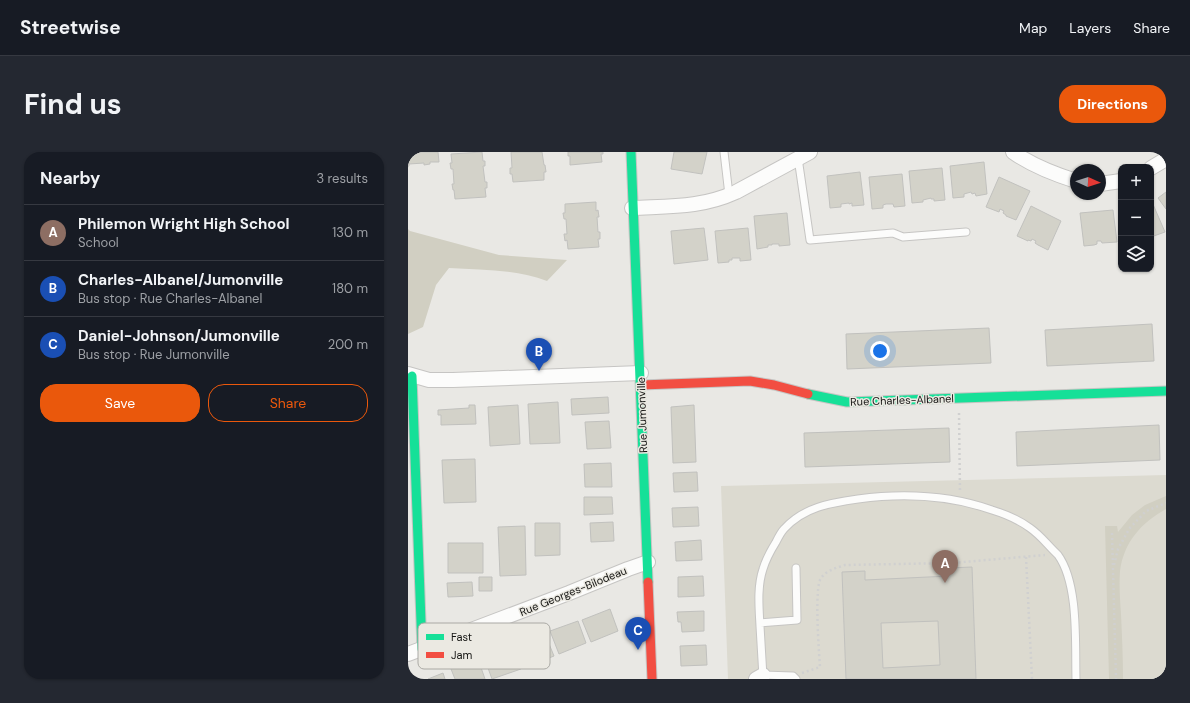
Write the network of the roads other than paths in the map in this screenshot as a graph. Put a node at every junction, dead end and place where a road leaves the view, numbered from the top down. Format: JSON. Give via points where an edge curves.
{"nodes":[{"id":1,"x":631,"y":152,"type":"edge"},
{"id":2,"x":724,"y":152,"type":"edge"},
{"id":3,"x":1013,"y":152,"type":"edge"},
{"id":4,"x":804,"y":155,"type":"edge"},
{"id":5,"x":1166,"y":159,"type":"edge"},
{"id":6,"x":1154,"y":166,"type":"edge"},
{"id":7,"x":1070,"y":179,"type":"edge"},
{"id":8,"x":1118,"y":181,"type":"edge"},
{"id":9,"x":1106,"y":183,"type":"edge"},
{"id":10,"x":729,"y":195,"type":"junction"},
{"id":11,"x":632,"y":208,"type":"junction"},
{"id":12,"x":966,"y":232,"type":"dead end"},
{"id":13,"x":410,"y":375,"type":"edge"},
{"id":14,"x":641,"y":379,"type":"junction"},
{"id":15,"x":1166,"y":391,"type":"edge"},
{"id":16,"x":648,"y":562,"type":"junction"},
{"id":17,"x":796,"y":568,"type":"dead end"},
{"id":18,"x":421,"y":623,"type":"edge"},
{"id":19,"x":490,"y":623,"type":"edge"},
{"id":20,"x":760,"y":623,"type":"junction"},
{"id":21,"x":418,"y":650,"type":"edge"},
{"id":22,"x":408,"y":654,"type":"edge"},
{"id":23,"x":761,"y":678,"type":"edge"},
{"id":24,"x":794,"y":678,"type":"edge"},
{"id":25,"x":652,"y":679,"type":"edge"},
{"id":26,"x":1076,"y":679,"type":"edge"}],
"edges":[{"from":1,"to":11,"type":"street","name":"Rue Jumonville"},
{"from":2,"to":10,"type":"lane"},
{"from":3,"to":7,"type":"street","via":[[1022,159]]},
{"from":4,"to":10,"type":"street"},
{"from":4,"to":12,"type":"lane","via":[[810,240],[893,232],[903,237]]},
{"from":5,"to":6,"type":"street"},
{"from":8,"to":9,"type":"street"},
{"from":10,"to":11,"type":"street","via":[[694,205]]},
{"from":11,"to":14,"type":"street","name":"Rue Jumonville"},
{"from":13,"to":14,"type":"street","name":"Rue Charles-Albanel","via":[[429,380]]},
{"from":13,"to":18,"type":"street"},
{"from":14,"to":15,"type":"street","name":"Rue Charles-Albanel","via":[[765,382],[847,402]]},
{"from":14,"to":16,"type":"street","name":"Rue Jumonville"},
{"from":16,"to":19,"type":"street","name":"Rue Georges-Bilodeau"},
{"from":16,"to":25,"type":"street","name":"Rue Jumonville"},
{"from":17,"to":20,"type":"lane","via":[[797,620]]},
{"from":20,"to":23,"type":"lane"},
{"from":20,"to":26,"type":"lane","via":[[760,583],[762,569],[769,553],[784,529],[810,510],[844,501],[894,496],[960,501],[1014,518],[1044,538],[1058,554],[1072,592]]},
{"from":21,"to":22,"type":"street","name":"Rue Georges-Bilodeau"},
{"from":23,"to":24,"type":"lane"}]}
